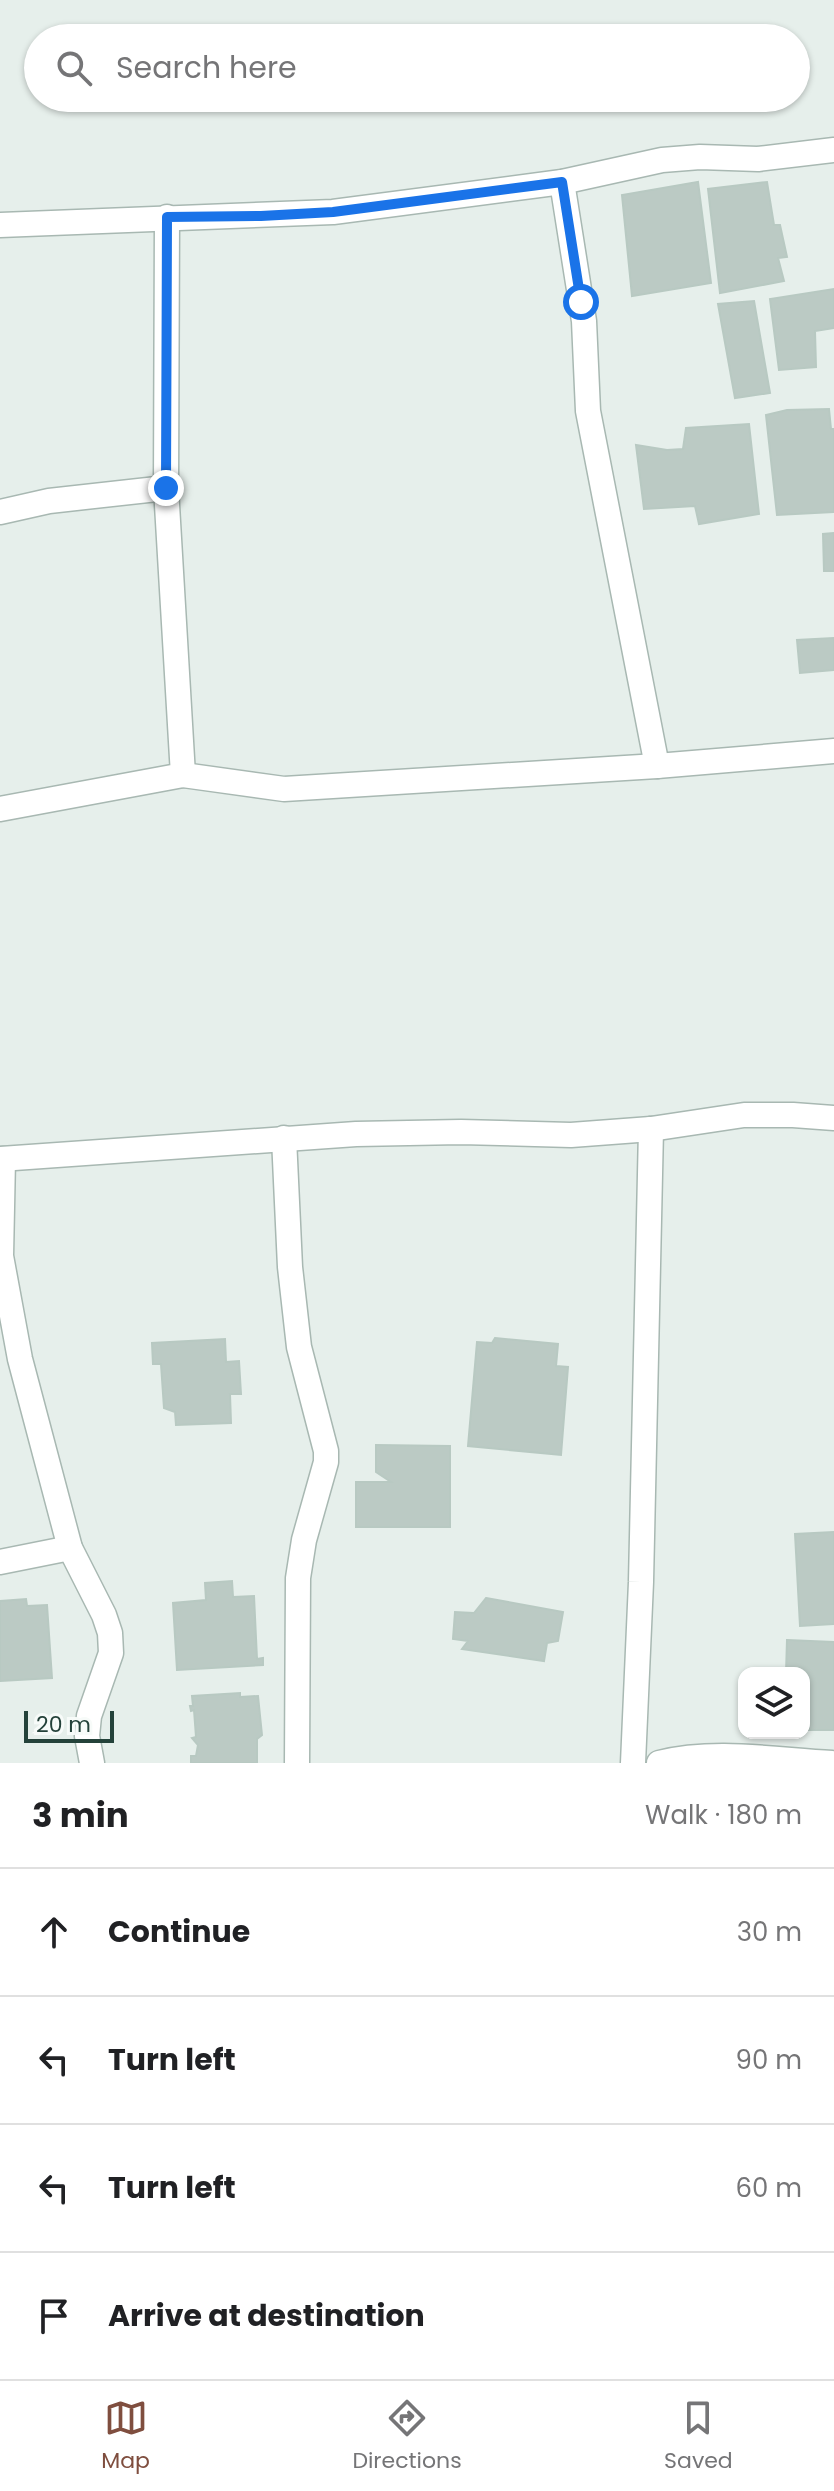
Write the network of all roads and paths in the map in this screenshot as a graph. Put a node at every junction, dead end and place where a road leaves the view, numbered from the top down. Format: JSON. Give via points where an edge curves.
{"nodes":[{"id":1,"x":834,"y":150,"type":"edge"},
{"id":2,"x":562,"y":182,"type":"junction"},
{"id":3,"x":167,"y":217,"type":"junction"},
{"id":4,"x":0,"y":225,"type":"edge"},
{"id":5,"x":166,"y":488,"type":"junction"},
{"id":6,"x":0,"y":512,"type":"edge"},
{"id":7,"x":834,"y":751,"type":"edge"},
{"id":8,"x":657,"y":766,"type":"junction"},
{"id":9,"x":183,"y":775,"type":"junction"},
{"id":10,"x":0,"y":809,"type":"edge"},
{"id":11,"x":834,"y":1118,"type":"edge"},
{"id":12,"x":651,"y":1129,"type":"junction"},
{"id":13,"x":284,"y":1138,"type":"junction"},
{"id":14,"x":1,"y":1159,"type":"edge"},
{"id":15,"x":70,"y":1548,"type":"junction"},
{"id":16,"x":0,"y":1562,"type":"edge"},
{"id":17,"x":92,"y":1763,"type":"edge"},
{"id":18,"x":297,"y":1763,"type":"edge"},
{"id":19,"x":633,"y":1763,"type":"edge"},
{"id":20,"x":659,"y":1763,"type":"edge"},
{"id":21,"x":832,"y":1763,"type":"edge"}],
"edges":[{"from":1,"to":2,"type":"street","via":[[758,159],[662,160]]},
{"from":2,"to":3,"type":"street","via":[[333,212]]},
{"from":2,"to":8,"type":"street","via":[[584,321],[588,411]]},
{"from":3,"to":4,"type":"street"},
{"from":3,"to":5,"type":"street"},
{"from":5,"to":6,"type":"street"},
{"from":5,"to":9,"type":"street"},
{"from":7,"to":8,"type":"street"},
{"from":8,"to":9,"type":"street","via":[[284,789]]},
{"from":9,"to":10,"type":"street"},
{"from":11,"to":12,"type":"street","via":[[744,1115]]},
{"from":12,"to":13,"type":"street","via":[[571,1135],[461,1132]]},
{"from":12,"to":19,"type":"street"},
{"from":13,"to":14,"type":"street"},
{"from":13,"to":18,"type":"street","via":[[299,1347],[326,1451],[298,1578]]},
{"from":14,"to":15,"type":"street","via":[[1,1256],[9,1304]]},
{"from":15,"to":16,"type":"street"},
{"from":15,"to":17,"type":"street","via":[[110,1633],[111,1653],[89,1716]]},
{"from":20,"to":21,"type":"street","via":[[720,1756]]}]}
